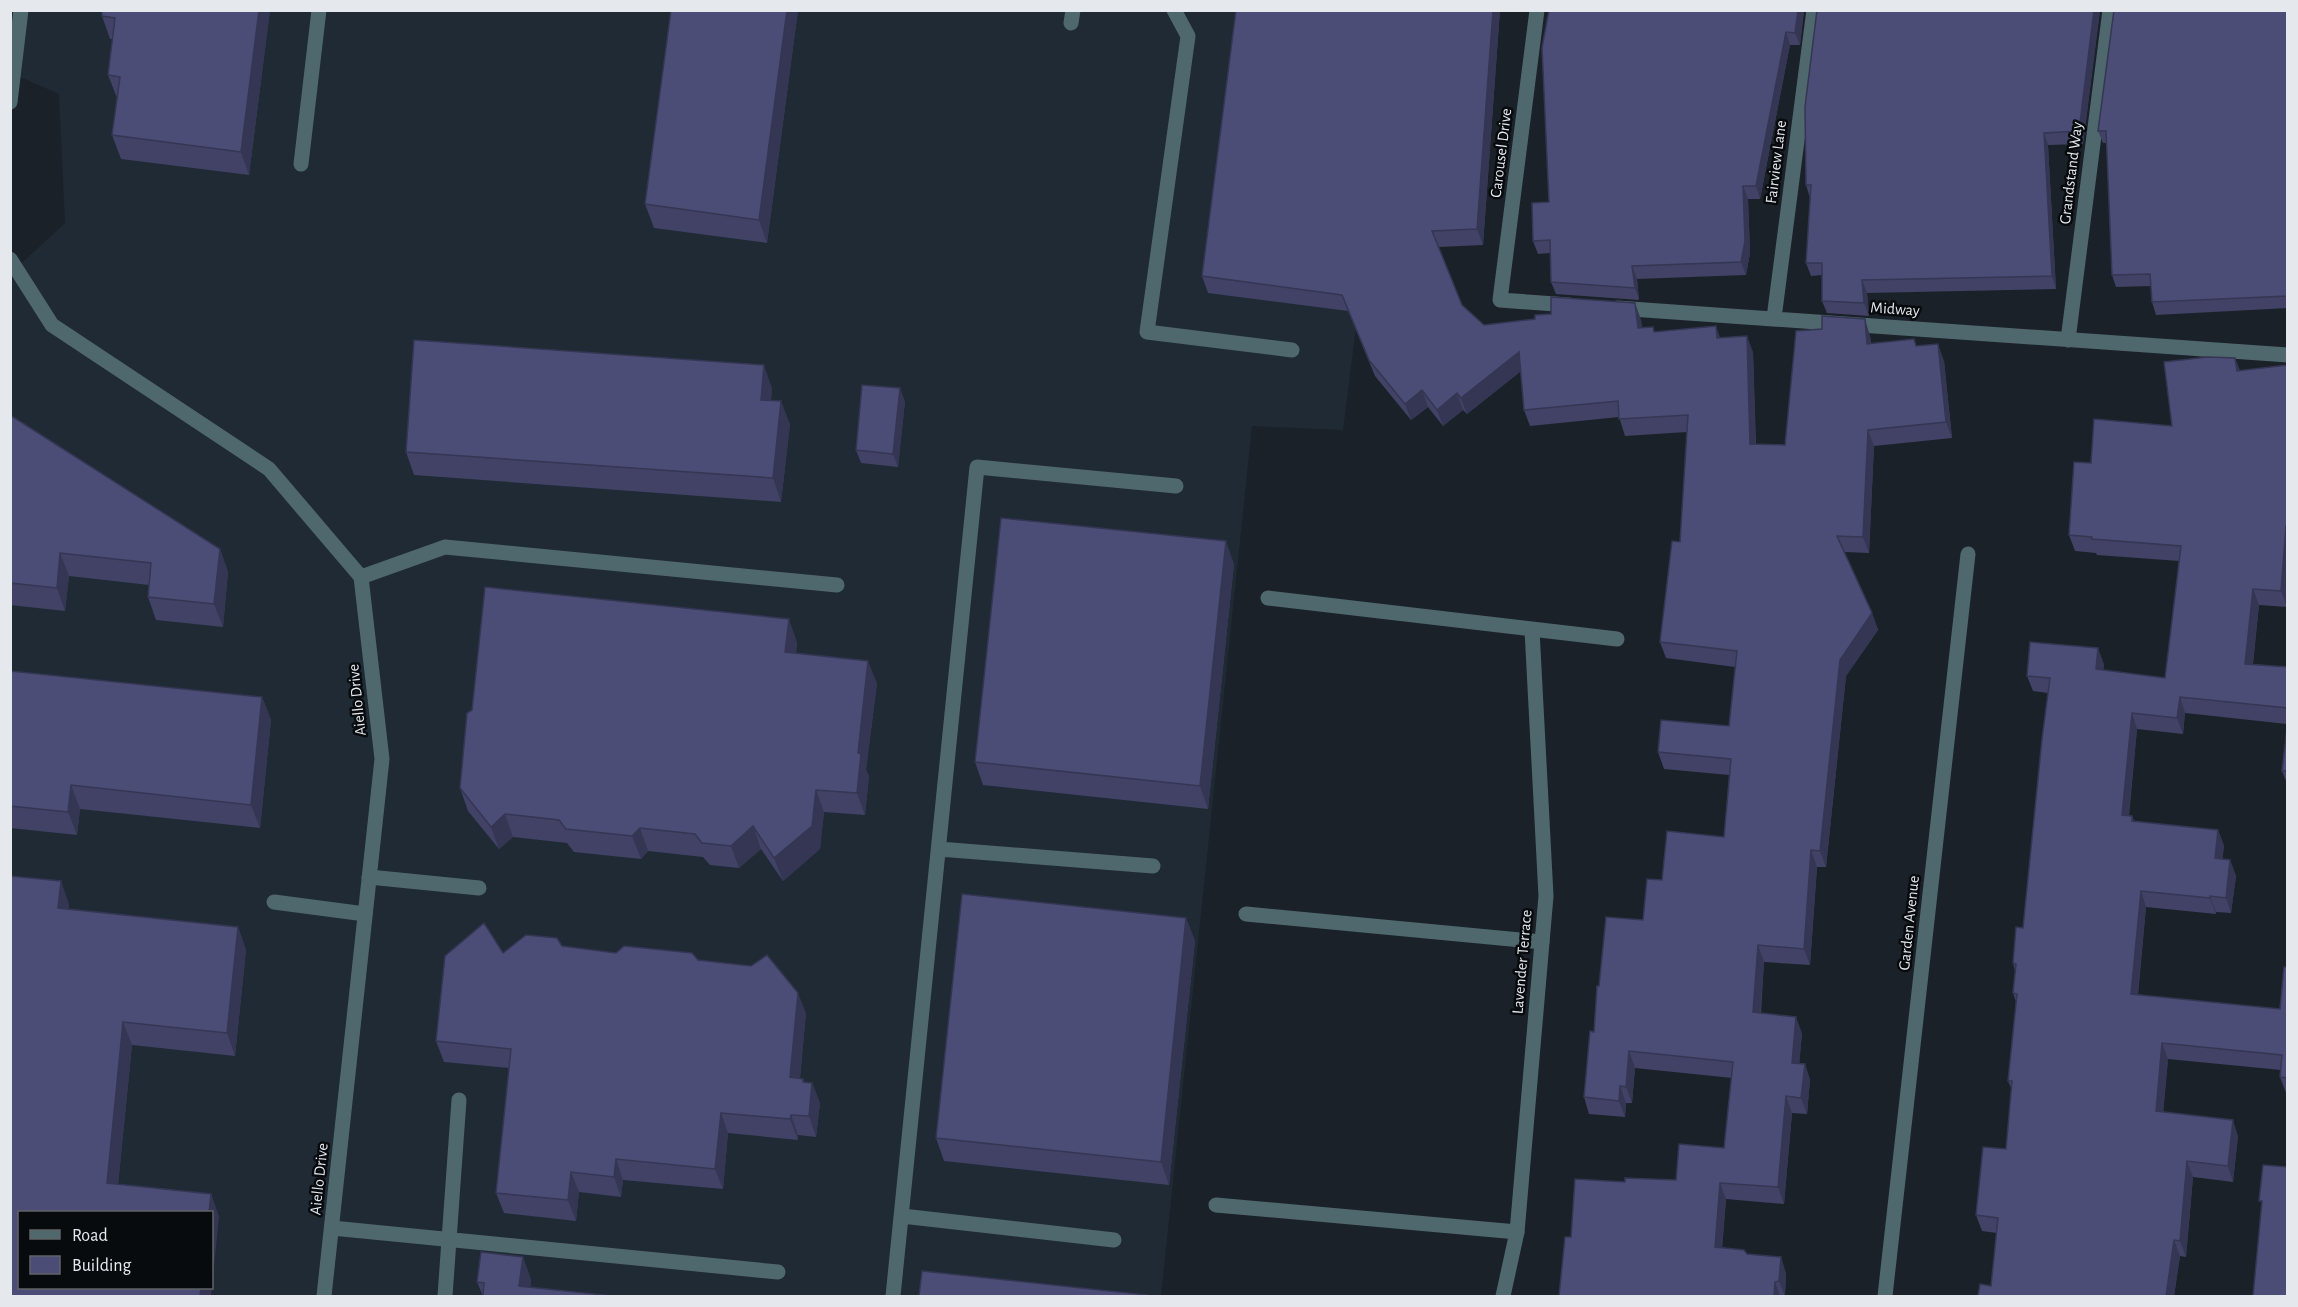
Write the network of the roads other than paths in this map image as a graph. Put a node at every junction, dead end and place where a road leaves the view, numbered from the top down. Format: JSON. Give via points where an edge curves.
{"nodes":[{"id":1,"x":21,"y":10,"type":"edge"},
{"id":2,"x":319,"y":10,"type":"edge"},
{"id":3,"x":1174,"y":10,"type":"edge"},
{"id":4,"x":1538,"y":10,"type":"edge"},
{"id":5,"x":1814,"y":10,"type":"edge"},
{"id":6,"x":2110,"y":10,"type":"edge"},
{"id":7,"x":10,"y":102,"type":"edge"},
{"id":8,"x":301,"y":164,"type":"dead end"},
{"id":9,"x":10,"y":259,"type":"edge"},
{"id":10,"x":1584,"y":306,"type":"edge"},
{"id":11,"x":1607,"y":307,"type":"edge"},
{"id":12,"x":1774,"y":318,"type":"junction"},
{"id":13,"x":2068,"y":340,"type":"junction"},
{"id":14,"x":1292,"y":350,"type":"dead end"},
{"id":15,"x":2288,"y":355,"type":"edge"},
{"id":16,"x":1176,"y":486,"type":"dead end"},
{"id":17,"x":1968,"y":554,"type":"dead end"},
{"id":18,"x":361,"y":577,"type":"junction"},
{"id":19,"x":837,"y":585,"type":"dead end"},
{"id":20,"x":1268,"y":598,"type":"dead end"},
{"id":21,"x":1532,"y":630,"type":"junction"},
{"id":22,"x":1617,"y":639,"type":"dead end"},
{"id":23,"x":939,"y":849,"type":"junction"},
{"id":24,"x":1153,"y":866,"type":"dead end"},
{"id":25,"x":369,"y":877,"type":"junction"},
{"id":26,"x":479,"y":888,"type":"dead end"},
{"id":27,"x":274,"y":902,"type":"dead end"},
{"id":28,"x":365,"y":914,"type":"junction"},
{"id":29,"x":1246,"y":914,"type":"dead end"},
{"id":30,"x":1542,"y":942,"type":"junction"},
{"id":31,"x":459,"y":1100,"type":"dead end"},
{"id":32,"x":1216,"y":1205,"type":"dead end"},
{"id":33,"x":902,"y":1216,"type":"junction"},
{"id":34,"x":332,"y":1228,"type":"junction"},
{"id":35,"x":1517,"y":1232,"type":"junction"},
{"id":36,"x":449,"y":1240,"type":"junction"},
{"id":37,"x":1114,"y":1240,"type":"dead end"},
{"id":38,"x":778,"y":1272,"type":"dead end"},
{"id":39,"x":324,"y":1296,"type":"edge"},
{"id":40,"x":445,"y":1296,"type":"edge"},
{"id":41,"x":893,"y":1296,"type":"edge"},
{"id":42,"x":1503,"y":1296,"type":"edge"},
{"id":43,"x":1886,"y":1296,"type":"edge"}],
"edges":[{"from":1,"to":7,"type":"street"},
{"from":2,"to":8,"type":"street"},
{"from":3,"to":14,"type":"street","via":[[1188,36],[1148,332]]},
{"from":4,"to":10,"type":"street","name":"Carousel Drive","via":[[1500,300]]},
{"from":5,"to":12,"type":"street","name":"Fairview Lane"},
{"from":6,"to":13,"type":"street","name":"Grandstand Way"},
{"from":9,"to":18,"type":"street","via":[[52,325],[269,469]]},
{"from":11,"to":12,"type":"street","name":"Midway"},
{"from":12,"to":13,"type":"street","name":"Midway"},
{"from":13,"to":15,"type":"street","name":"Midway"},
{"from":16,"to":23,"type":"street","via":[[977,467]]},
{"from":17,"to":43,"type":"street","name":"Garden Avenue"},
{"from":18,"to":19,"type":"street","via":[[445,547]]},
{"from":18,"to":25,"type":"street","name":"Aiello Drive","via":[[382,759]]},
{"from":20,"to":21,"type":"street"},
{"from":21,"to":22,"type":"street"},
{"from":21,"to":30,"type":"street","name":"Lavender Terrace","via":[[1546,896]]},
{"from":23,"to":24,"type":"street"},
{"from":23,"to":33,"type":"street"},
{"from":25,"to":26,"type":"street"},
{"from":25,"to":28,"type":"street","name":"Aiello Drive"},
{"from":27,"to":28,"type":"street"},
{"from":28,"to":34,"type":"street","name":"Aiello Drive"},
{"from":29,"to":30,"type":"street"},
{"from":30,"to":35,"type":"street","name":"Lavender Terrace"},
{"from":31,"to":36,"type":"street"},
{"from":32,"to":35,"type":"street"},
{"from":33,"to":37,"type":"street"},
{"from":33,"to":41,"type":"street"},
{"from":34,"to":36,"type":"street"},
{"from":34,"to":39,"type":"street","name":"Aiello Drive"},
{"from":35,"to":42,"type":"street","name":"Lavender Terrace"},
{"from":36,"to":38,"type":"street"},
{"from":36,"to":40,"type":"street"}]}
